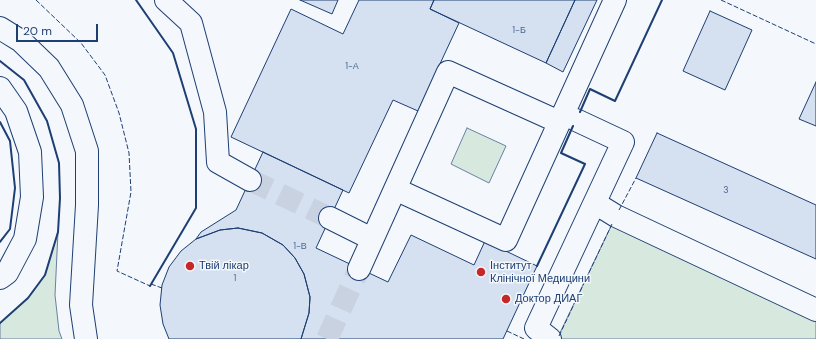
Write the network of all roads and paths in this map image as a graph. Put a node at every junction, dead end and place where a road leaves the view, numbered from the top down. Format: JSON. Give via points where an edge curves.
{"nodes":[{"id":1,"x":166,"y":0,"type":"edge"},
{"id":2,"x":615,"y":0,"type":"edge"},
{"id":3,"x":0,"y":28,"type":"edge"},
{"id":4,"x":0,"y":88,"type":"edge"},
{"id":5,"x":568,"y":121,"type":"junction"},
{"id":6,"x":250,"y":180,"type":"tunnel mouth"},
{"id":7,"x":395,"y":189,"type":"junction"},
{"id":8,"x":595,"y":203,"type":"junction"},
{"id":9,"x":330,"y":218,"type":"tunnel mouth"},
{"id":10,"x":372,"y":239,"type":"junction"},
{"id":11,"x":359,"y":269,"type":"tunnel mouth"},
{"id":12,"x":0,"y":278,"type":"edge"},
{"id":13,"x":816,"y":310,"type":"edge"},
{"id":14,"x":86,"y":339,"type":"edge"},
{"id":15,"x":550,"y":339,"type":"edge"}],
"edges":[{"from":1,"to":6,"type":"main road","via":[[191,23],[215,112],[218,162]]},
{"from":2,"to":5,"type":"main road"},
{"from":3,"to":14,"type":"main road","via":[[22,41],[49,68],[72,105],[87,151],[87,205],[81,305]]},
{"from":4,"to":12,"type":"main road","via":[[16,111],[30,152],[32,197],[25,239],[7,273]]},
{"from":5,"to":7,"type":"main road","via":[[506,240]]},
{"from":5,"to":7,"type":"main road","via":[[448,72]]},
{"from":5,"to":8,"type":"main road","via":[[623,142]]},
{"from":7,"to":10,"type":"main road"},
{"from":8,"to":13,"type":"main road","via":[[616,216]]},
{"from":8,"to":15,"type":"main road","via":[[536,328]]},
{"from":9,"to":10,"type":"main road"},
{"from":10,"to":11,"type":"main road"}]}
